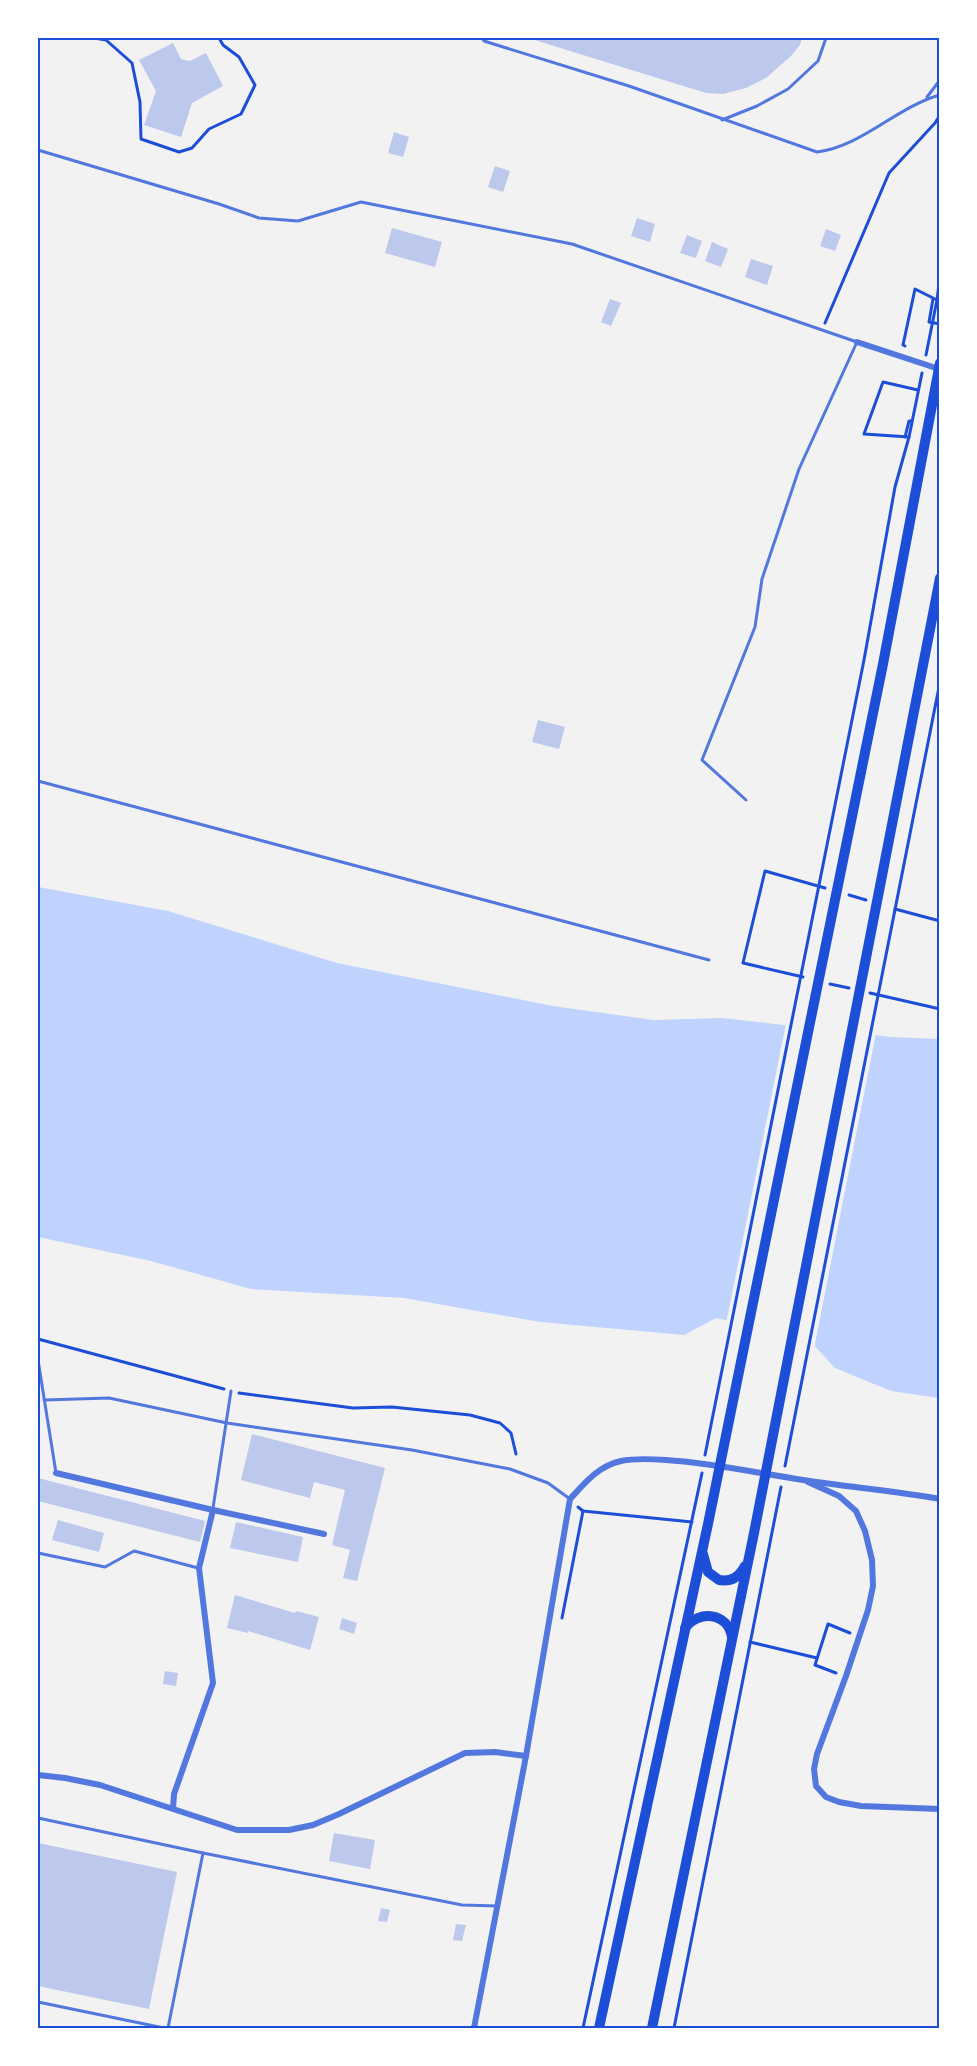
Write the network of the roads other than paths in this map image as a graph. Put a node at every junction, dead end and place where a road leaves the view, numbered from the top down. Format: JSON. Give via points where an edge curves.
{"nodes":[{"id":1,"x":482,"y":38,"type":"edge"},
{"id":2,"x":826,"y":38,"type":"edge"},
{"id":3,"x":939,"y":80,"type":"edge"},
{"id":4,"x":939,"y":94,"type":"edge"},
{"id":5,"x":926,"y":98,"type":"junction"},
{"id":6,"x":722,"y":120,"type":"junction"},
{"id":7,"x":38,"y":150,"type":"edge"},
{"id":8,"x":857,"y":342,"type":"junction"},
{"id":9,"x":939,"y":363,"type":"edge"},
{"id":10,"x":939,"y":369,"type":"edge"},
{"id":11,"x":939,"y":578,"type":"edge"},
{"id":12,"x":38,"y":781,"type":"edge"},
{"id":13,"x":746,"y":800,"type":"dead end"},
{"id":14,"x":709,"y":960,"type":"dead end"},
{"id":15,"x":38,"y":1360,"type":"edge"},
{"id":16,"x":231,"y":1391,"type":"road end"},
{"id":17,"x":44,"y":1400,"type":"junction"},
{"id":18,"x":226,"y":1423,"type":"junction"},
{"id":19,"x":56,"y":1473,"type":"joint"},
{"id":20,"x":802,"y":1480,"type":"junction"},
{"id":21,"x":570,"y":1499,"type":"junction"},
{"id":22,"x":939,"y":1499,"type":"edge"},
{"id":23,"x":213,"y":1510,"type":"junction"},
{"id":24,"x":324,"y":1534,"type":"dead end"},
{"id":25,"x":702,"y":1551,"type":"junction"},
{"id":26,"x":38,"y":1553,"type":"edge"},
{"id":27,"x":749,"y":1557,"type":"junction"},
{"id":28,"x":200,"y":1568,"type":"junction"},
{"id":29,"x":685,"y":1628,"type":"junction"},
{"id":30,"x":732,"y":1643,"type":"junction"},
{"id":31,"x":526,"y":1755,"type":"junction"},
{"id":32,"x":38,"y":1775,"type":"edge"},
{"id":33,"x":173,"y":1808,"type":"junction"},
{"id":34,"x":939,"y":1809,"type":"edge"},
{"id":35,"x":38,"y":1818,"type":"edge"},
{"id":36,"x":203,"y":1853,"type":"junction"},
{"id":37,"x":498,"y":1906,"type":"junction"},
{"id":38,"x":38,"y":2002,"type":"edge"},
{"id":39,"x":166,"y":2028,"type":"edge"},
{"id":40,"x":474,"y":2028,"type":"edge"},
{"id":41,"x":599,"y":2028,"type":"edge"},
{"id":42,"x":652,"y":2028,"type":"edge"}],
"edges":[{"from":1,"to":6,"type":"lane"},
{"from":2,"to":6,"type":"lane","via":[[818,61],[788,89]]},
{"from":3,"to":5,"type":"lane"},
{"from":4,"to":5,"type":"lane"},
{"from":5,"to":6,"type":"lane","via":[[834,150],[817,152]]},
{"from":7,"to":8,"type":"lane","via":[[259,218],[298,221],[361,202],[572,244]]},
{"from":8,"to":10,"type":"street"},
{"from":8,"to":13,"type":"lane","via":[[800,469],[762,579],[755,627],[702,760]]},
{"from":9,"to":25,"type":"main road","via":[[883,664]]},
{"from":11,"to":27,"type":"main road"},
{"from":12,"to":14,"type":"lane"},
{"from":15,"to":17,"type":"lane"},
{"from":16,"to":18,"type":"lane"},
{"from":17,"to":18,"type":"lane","via":[[108,1398]]},
{"from":17,"to":19,"type":"lane"},
{"from":18,"to":21,"type":"lane","via":[[372,1443],[510,1469],[548,1483]]},
{"from":18,"to":23,"type":"lane"},
{"from":19,"to":23,"type":"street"},
{"from":20,"to":21,"type":"street","via":[[683,1461],[621,1461],[589,1478]]},
{"from":20,"to":22,"type":"street"},
{"from":20,"to":34,"type":"street","via":[[839,1496],[856,1511],[866,1531],[872,1560],[873,1586],[817,1754],[816,1786],[826,1797],[839,1802]]},
{"from":21,"to":31,"type":"street"},
{"from":23,"to":24,"type":"street"},
{"from":23,"to":28,"type":"street"},
{"from":25,"to":27,"type":"main road","via":[[708,1572],[719,1581],[739,1576]]},
{"from":25,"to":29,"type":"main road"},
{"from":26,"to":28,"type":"lane","via":[[105,1567],[134,1551]]},
{"from":27,"to":30,"type":"main road"},
{"from":28,"to":33,"type":"street","via":[[213,1683],[174,1794]]},
{"from":29,"to":30,"type":"main road","via":[[698,1617],[720,1618],[732,1633]]},
{"from":29,"to":41,"type":"main road"},
{"from":30,"to":42,"type":"main road"},
{"from":31,"to":33,"type":"street","via":[[465,1753],[339,1814],[289,1830],[237,1830]]},
{"from":31,"to":37,"type":"street"},
{"from":32,"to":33,"type":"street","via":[[100,1785]]},
{"from":35,"to":36,"type":"lane"},
{"from":36,"to":37,"type":"lane","via":[[462,1905]]},
{"from":36,"to":39,"type":"lane"},
{"from":37,"to":40,"type":"street"},
{"from":38,"to":39,"type":"lane"}]}
